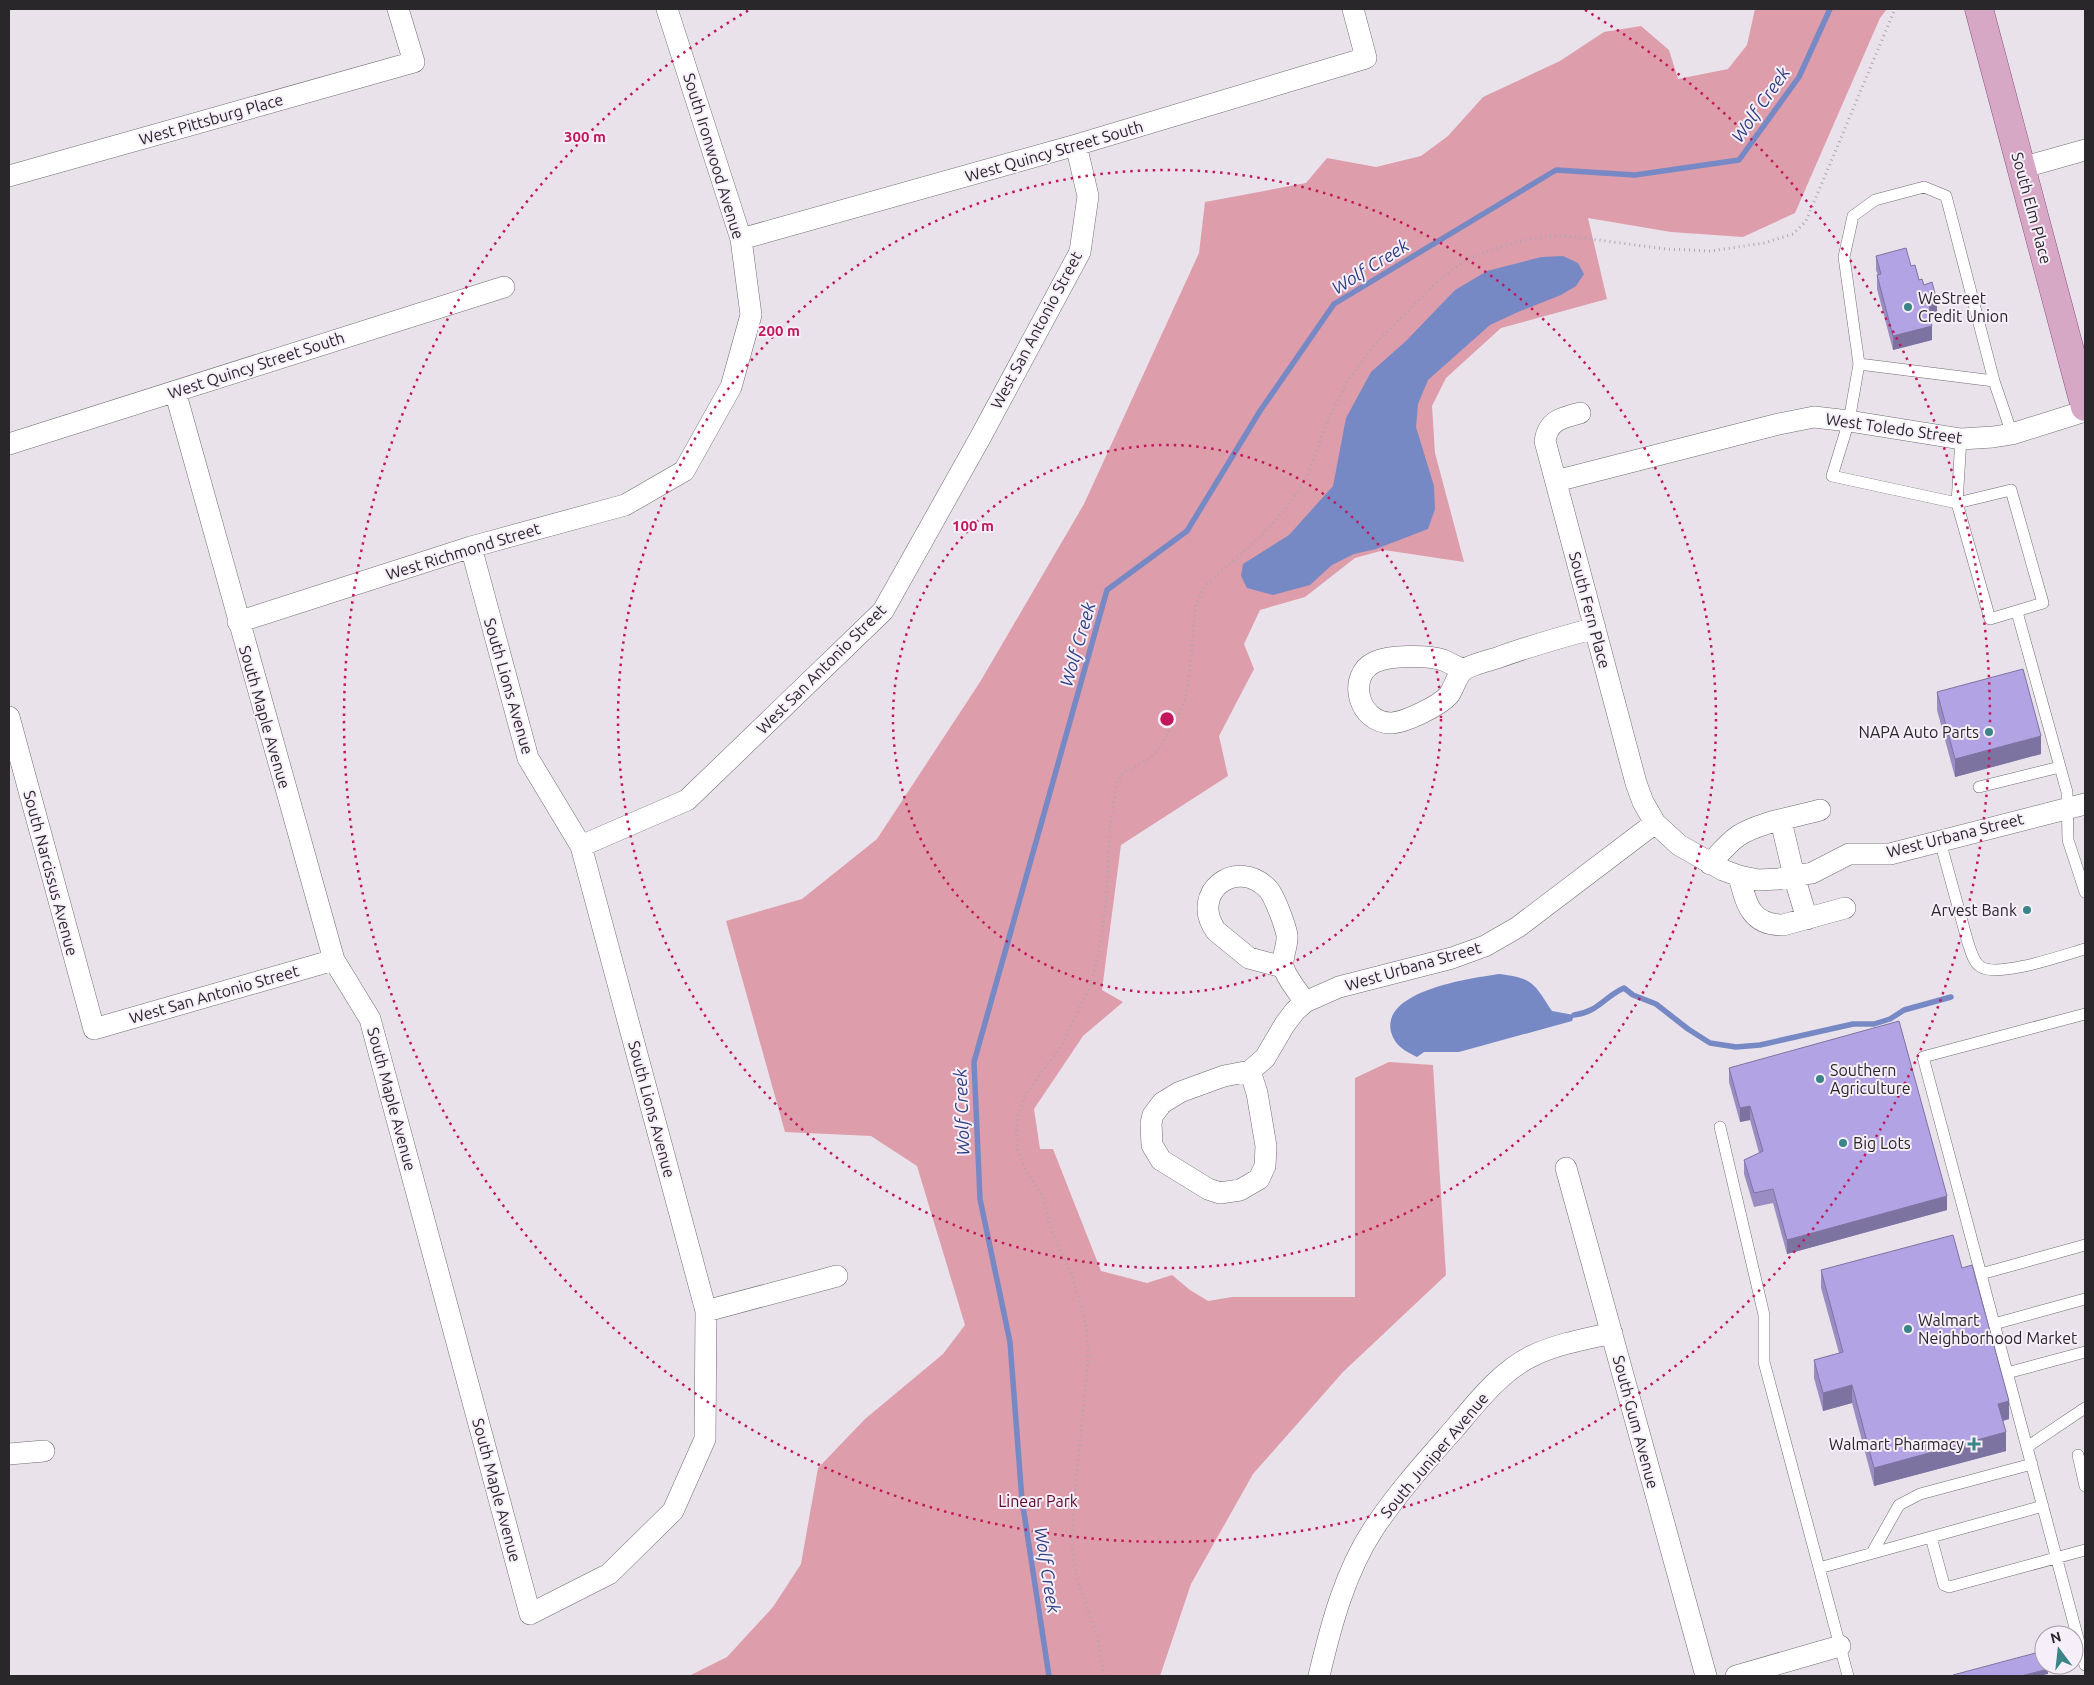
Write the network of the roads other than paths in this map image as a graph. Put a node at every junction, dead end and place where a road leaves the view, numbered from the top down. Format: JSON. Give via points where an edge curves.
{"nodes":[{"id":1,"x":398,"y":9,"type":"edge"},
{"id":2,"x":667,"y":9,"type":"edge"},
{"id":3,"x":1353,"y":9,"type":"edge"},
{"id":4,"x":1979,"y":9,"type":"edge"},
{"id":5,"x":1076,"y":145,"type":"junction"},
{"id":6,"x":2085,"y":150,"type":"edge"},
{"id":7,"x":2021,"y":168,"type":"junction"},
{"id":8,"x":9,"y":176,"type":"edge"},
{"id":9,"x":741,"y":239,"type":"junction"},
{"id":10,"x":504,"y":287,"type":"dead end"},
{"id":11,"x":1859,"y":364,"type":"junction"},
{"id":12,"x":1994,"y":381,"type":"junction"},
{"id":13,"x":175,"y":391,"type":"junction"},
{"id":14,"x":2085,"y":407,"type":"edge"},
{"id":15,"x":2085,"y":411,"type":"edge"},
{"id":16,"x":1580,"y":413,"type":"dead end"},
{"id":17,"x":1849,"y":420,"type":"junction"},
{"id":18,"x":2012,"y":434,"type":"junction"},
{"id":19,"x":1961,"y":439,"type":"junction"},
{"id":20,"x":9,"y":444,"type":"edge"},
{"id":21,"x":684,"y":471,"type":"joint"},
{"id":22,"x":1556,"y":481,"type":"junction"},
{"id":23,"x":1957,"y":503,"type":"junction"},
{"id":24,"x":471,"y":547,"type":"junction"},
{"id":25,"x":2017,"y":612,"type":"junction"},
{"id":26,"x":238,"y":622,"type":"junction"},
{"id":27,"x":1594,"y":628,"type":"junction"},
{"id":28,"x":1463,"y":670,"type":"junction"},
{"id":29,"x":9,"y":717,"type":"edge"},
{"id":30,"x":2060,"y":767,"type":"junction"},
{"id":31,"x":1980,"y":787,"type":"dead end"},
{"id":32,"x":2076,"y":806,"type":"edge"},
{"id":33,"x":1820,"y":810,"type":"dead end"},
{"id":34,"x":1781,"y":821,"type":"junction"},
{"id":35,"x":1655,"y":823,"type":"junction"},
{"id":36,"x":1940,"y":841,"type":"junction"},
{"id":37,"x":581,"y":846,"type":"junction"},
{"id":38,"x":1710,"y":864,"type":"junction"},
{"id":39,"x":1739,"y":876,"type":"junction"},
{"id":40,"x":1794,"y":876,"type":"junction"},
{"id":41,"x":2085,"y":892,"type":"edge"},
{"id":42,"x":1845,"y":908,"type":"dead end"},
{"id":43,"x":1806,"y":919,"type":"junction"},
{"id":44,"x":2085,"y":950,"type":"edge"},
{"id":45,"x":334,"y":960,"type":"junction"},
{"id":46,"x":1283,"y":967,"type":"junction"},
{"id":47,"x":1305,"y":1002,"type":"junction"},
{"id":48,"x":2085,"y":1014,"type":"edge"},
{"id":49,"x":94,"y":1029,"type":"joint"},
{"id":50,"x":1250,"y":1072,"type":"junction"},
{"id":51,"x":1720,"y":1128,"type":"dead end"},
{"id":52,"x":1566,"y":1168,"type":"dead end"},
{"id":53,"x":2085,"y":1245,"type":"edge"},
{"id":54,"x":1981,"y":1274,"type":"junction"},
{"id":55,"x":837,"y":1276,"type":"dead end"},
{"id":56,"x":2085,"y":1299,"type":"edge"},
{"id":57,"x":706,"y":1311,"type":"junction"},
{"id":58,"x":1994,"y":1324,"type":"junction"},
{"id":59,"x":1612,"y":1333,"type":"junction"},
{"id":60,"x":2085,"y":1352,"type":"edge"},
{"id":61,"x":2007,"y":1373,"type":"junction"},
{"id":62,"x":2085,"y":1408,"type":"edge"},
{"id":63,"x":2027,"y":1447,"type":"junction"},
{"id":64,"x":44,"y":1451,"type":"dead end"},
{"id":65,"x":9,"y":1454,"type":"edge"},
{"id":66,"x":2078,"y":1455,"type":"dead end"},
{"id":67,"x":2032,"y":1464,"type":"junction"},
{"id":68,"x":2085,"y":1486,"type":"edge"},
{"id":69,"x":2043,"y":1506,"type":"junction"},
{"id":70,"x":1930,"y":1537,"type":"junction"},
{"id":71,"x":2085,"y":1550,"type":"edge"},
{"id":72,"x":1872,"y":1553,"type":"junction"},
{"id":73,"x":2057,"y":1558,"type":"junction"},
{"id":74,"x":1819,"y":1568,"type":"junction"},
{"id":75,"x":530,"y":1614,"type":"joint"},
{"id":76,"x":1840,"y":1646,"type":"junction"},
{"id":77,"x":2085,"y":1666,"type":"edge"},
{"id":78,"x":1319,"y":1676,"type":"edge"},
{"id":79,"x":1706,"y":1676,"type":"edge"},
{"id":80,"x":1736,"y":1676,"type":"edge"},
{"id":81,"x":1848,"y":1676,"type":"edge"}],
"edges":[{"from":1,"to":8,"type":"street","name":"West Pittsburg Place","via":[[414,62]]},
{"from":2,"to":9,"type":"street","name":"South Ironwood Avenue"},
{"from":3,"to":5,"type":"street","name":"West Quincy Street South","via":[[1366,58]]},
{"from":4,"to":7,"type":"main road","name":"South Elm Place"},
{"from":5,"to":9,"type":"street","name":"West Quincy Street South"},
{"from":5,"to":37,"type":"street","name":"West San Antonio Street","via":[[1088,196],[1080,252],[884,611],[687,800]]},
{"from":6,"to":7,"type":"street"},
{"from":7,"to":14,"type":"main road","name":"South Elm Place"},
{"from":9,"to":21,"type":"street","name":"South Ironwood Avenue","via":[[751,315],[731,387]]},
{"from":10,"to":13,"type":"street","name":"West Quincy Street South"},
{"from":11,"to":12,"type":"lane"},
{"from":11,"to":12,"type":"lane","via":[[1844,257],[1853,216],[1875,200],[1924,188],[1946,196]]},
{"from":11,"to":17,"type":"lane"},
{"from":12,"to":18,"type":"lane"},
{"from":13,"to":20,"type":"street","name":"West Quincy Street South"},
{"from":13,"to":26,"type":"street","name":"South Maple Avenue"},
{"from":15,"to":18,"type":"street","name":"West Toledo Street"},
{"from":16,"to":22,"type":"street","name":"South Fern Place","via":[[1560,419],[1546,430],[1545,441]]},
{"from":17,"to":19,"type":"street","name":"West Toledo Street"},
{"from":17,"to":22,"type":"street","name":"West Toledo Street","via":[[1814,417],[1779,424]]},
{"from":17,"to":23,"type":"lane","via":[[1832,476]]},
{"from":18,"to":19,"type":"street","name":"West Toledo Street"},
{"from":19,"to":23,"type":"lane"},
{"from":21,"to":24,"type":"street","name":"West Richmond Street","via":[[624,505]]},
{"from":22,"to":27,"type":"street","name":"South Fern Place"},
{"from":23,"to":25,"type":"lane","via":[[1990,619]]},
{"from":23,"to":25,"type":"lane","via":[[2010,490],[2044,604]]},
{"from":24,"to":26,"type":"street","name":"West Richmond Street"},
{"from":24,"to":37,"type":"street","name":"South Lions Avenue","via":[[528,758]]},
{"from":25,"to":30,"type":"lane"},
{"from":26,"to":45,"type":"street","name":"South Maple Avenue"},
{"from":27,"to":28,"type":"street"},
{"from":27,"to":35,"type":"street","name":"South Fern Place","via":[[1636,783]]},
{"from":28,"to":28,"type":"street","via":[[1442,660],[1387,658],[1368,667],[1360,682],[1359,696],[1365,712],[1381,722],[1405,720],[1448,696]]},
{"from":29,"to":49,"type":"street","name":"South Narcissus Avenue"},
{"from":30,"to":31,"type":"lane"},
{"from":30,"to":32,"type":"lane","via":[[2067,792]]},
{"from":32,"to":36,"type":"street","name":"West Urbana Street"},
{"from":32,"to":41,"type":"lane","via":[[2068,840]]},
{"from":33,"to":34,"type":"street"},
{"from":34,"to":38,"type":"street","via":[[1739,836]]},
{"from":34,"to":40,"type":"street"},
{"from":35,"to":38,"type":"street","name":"West Urbana Street","via":[[1679,845]]},
{"from":35,"to":47,"type":"street","name":"West Urbana Street","via":[[1518,927],[1492,942],[1452,958],[1339,987]]},
{"from":36,"to":40,"type":"street","name":"West Urbana Street","via":[[1890,854],[1849,854],[1812,873]]},
{"from":36,"to":44,"type":"lane","via":[[1968,943],[1974,960],[1982,967],[1995,970],[2016,968]]},
{"from":37,"to":57,"type":"street","name":"South Lions Avenue"},
{"from":38,"to":39,"type":"street","name":"West Urbana Street"},
{"from":39,"to":40,"type":"street","name":"West Urbana Street","via":[[1758,880]]},
{"from":39,"to":43,"type":"street","via":[[1750,910],[1763,922],[1782,926]]},
{"from":40,"to":43,"type":"street"},
{"from":42,"to":43,"type":"street"},
{"from":45,"to":49,"type":"street","name":"West San Antonio Street"},
{"from":45,"to":75,"type":"street","name":"South Maple Avenue","via":[[370,1019]]},
{"from":46,"to":46,"type":"street","via":[[1249,958],[1212,926],[1208,909],[1211,892],[1223,880],[1247,877],[1258,881],[1269,891],[1287,936]]},
{"from":46,"to":47,"type":"street"},
{"from":47,"to":50,"type":"street","name":"West Urbana Street","via":[[1285,1024],[1265,1058]]},
{"from":48,"to":54,"type":"lane","via":[[1923,1057]]},
{"from":50,"to":50,"type":"street","via":[[1215,1080],[1162,1102],[1150,1124],[1152,1145],[1161,1160],[1220,1193],[1240,1190],[1259,1179],[1265,1166],[1266,1146]]},
{"from":51,"to":74,"type":"lane","via":[[1764,1315],[1764,1362]]},
{"from":52,"to":59,"type":"street","name":"South Gum Avenue"},
{"from":53,"to":54,"type":"lane"},
{"from":54,"to":58,"type":"lane"},
{"from":55,"to":57,"type":"street"},
{"from":56,"to":58,"type":"lane"},
{"from":57,"to":75,"type":"street","name":"South Lions Avenue","via":[[705,1439],[673,1511],[609,1574]]},
{"from":58,"to":61,"type":"lane"},
{"from":59,"to":78,"type":"street","name":"South Juniper Avenue","via":[[1531,1356],[1501,1377],[1471,1408],[1373,1529],[1350,1573],[1332,1620]]},
{"from":59,"to":79,"type":"street","name":"South Gum Avenue"},
{"from":60,"to":61,"type":"lane"},
{"from":61,"to":63,"type":"lane"},
{"from":62,"to":63,"type":"lane"},
{"from":63,"to":67,"type":"lane"},
{"from":64,"to":65,"type":"street"},
{"from":66,"to":68,"type":"lane"},
{"from":67,"to":69,"type":"lane"},
{"from":67,"to":72,"type":"lane","via":[[1920,1494],[1899,1505]]},
{"from":69,"to":70,"type":"lane"},
{"from":69,"to":73,"type":"lane"},
{"from":70,"to":72,"type":"lane"},
{"from":70,"to":73,"type":"lane","via":[[1944,1585],[1949,1587]]},
{"from":71,"to":73,"type":"lane"},
{"from":72,"to":74,"type":"lane"},
{"from":73,"to":77,"type":"lane"},
{"from":74,"to":76,"type":"lane"},
{"from":76,"to":80,"type":"street"},
{"from":76,"to":81,"type":"lane"}]}
